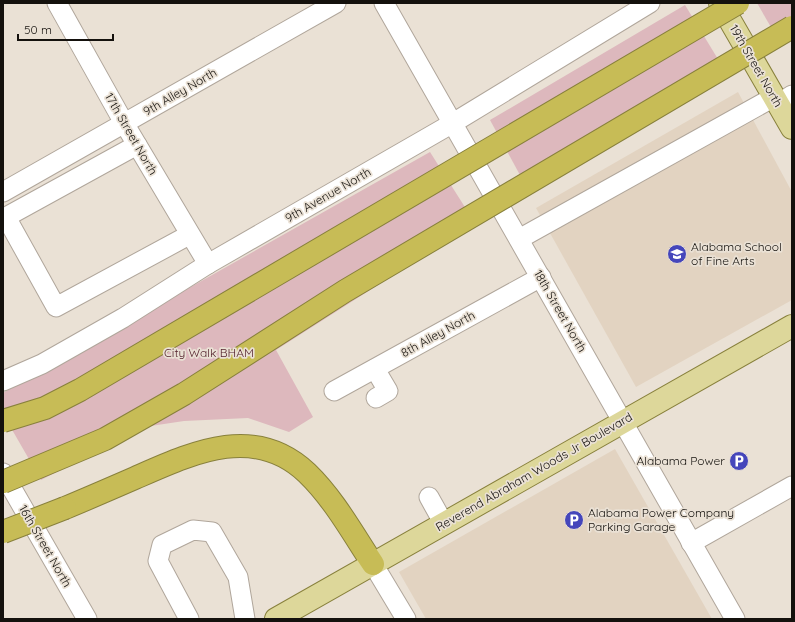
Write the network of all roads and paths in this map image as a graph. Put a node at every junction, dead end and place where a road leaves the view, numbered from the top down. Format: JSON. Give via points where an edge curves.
{"nodes":[{"id":1,"x":57,"y":3,"type":"edge"},
{"id":2,"x":334,"y":3,"type":"edge"},
{"id":3,"x":384,"y":3,"type":"edge"},
{"id":4,"x":650,"y":3,"type":"edge"},
{"id":5,"x":720,"y":3,"type":"edge"},
{"id":6,"x":738,"y":3,"type":"edge"},
{"id":7,"x":792,"y":27,"type":"edge"},
{"id":8,"x":781,"y":99,"type":"edge"},
{"id":9,"x":124,"y":123,"type":"junction"},
{"id":10,"x":453,"y":123,"type":"junction"},
{"id":11,"x":792,"y":128,"type":"edge"},
{"id":12,"x":137,"y":145,"type":"junction"},
{"id":13,"x":3,"y":192,"type":"edge"},
{"id":14,"x":189,"y":235,"type":"junction"},
{"id":15,"x":519,"y":239,"type":"junction"},
{"id":16,"x":208,"y":264,"type":"junction"},
{"id":17,"x":541,"y":277,"type":"junction"},
{"id":18,"x":792,"y":326,"type":"edge"},
{"id":19,"x":375,"y":369,"type":"junction"},
{"id":20,"x":3,"y":381,"type":"edge"},
{"id":21,"x":334,"y":391,"type":"dead end"},
{"id":22,"x":376,"y":398,"type":"dead end"},
{"id":23,"x":3,"y":421,"type":"edge"},
{"id":24,"x":624,"y":422,"type":"junction"},
{"id":25,"x":3,"y":473,"type":"edge"},
{"id":26,"x":3,"y":482,"type":"edge"},
{"id":27,"x":792,"y":486,"type":"edge"},
{"id":28,"x":429,"y":497,"type":"dead end"},
{"id":29,"x":444,"y":524,"type":"junction"},
{"id":30,"x":3,"y":532,"type":"edge"},
{"id":31,"x":691,"y":543,"type":"junction"},
{"id":32,"x":374,"y":564,"type":"junction"},
{"id":33,"x":87,"y":619,"type":"edge"},
{"id":34,"x":189,"y":619,"type":"edge"},
{"id":35,"x":245,"y":619,"type":"edge"},
{"id":36,"x":276,"y":619,"type":"edge"},
{"id":37,"x":406,"y":619,"type":"edge"},
{"id":38,"x":735,"y":619,"type":"edge"}],
"edges":[{"from":1,"to":9,"type":"street","name":"17th Street North"},
{"from":2,"to":9,"type":"street","name":"9th Alley North"},
{"from":3,"to":10,"type":"street","name":"18th Street North"},
{"from":4,"to":10,"type":"street","name":"9th Avenue North"},
{"from":5,"to":8,"type":"main road","name":"19th Street North"},
{"from":6,"to":23,"type":"highway","bridge":true,"via":[[80,390],[45,408]]},
{"from":7,"to":26,"type":"highway","bridge":true,"via":[[345,290],[177,398],[105,439]]},
{"from":8,"to":11,"type":"main road","name":"19th Street North"},
{"from":8,"to":15,"type":"street"},
{"from":9,"to":12,"type":"street","name":"17th Street North"},
{"from":9,"to":13,"type":"street","name":"9th Alley North"},
{"from":10,"to":15,"type":"street","name":"18th Street North"},
{"from":10,"to":16,"type":"street","name":"9th Avenue North"},
{"from":12,"to":14,"type":"street","name":"17th Street North"},
{"from":12,"to":14,"type":"street","via":[[6,217],[56,307]]},
{"from":14,"to":16,"type":"street","name":"17th Street North"},
{"from":15,"to":17,"type":"street","name":"18th Street North"},
{"from":16,"to":20,"type":"street","name":"9th Avenue North","via":[[116,322],[42,364]]},
{"from":17,"to":19,"type":"street","name":"8th Alley North"},
{"from":17,"to":24,"type":"street","name":"18th Street North"},
{"from":18,"to":24,"type":"main road","name":"Reverend Abraham Woods Jr Boulevard"},
{"from":19,"to":21,"type":"street","name":"8th Alley North"},
{"from":19,"to":22,"type":"street","via":[[388,391]]},
{"from":24,"to":29,"type":"main road","name":"Reverend Abraham Woods Jr Boulevard"},
{"from":24,"to":31,"type":"street","name":"18th Street North"},
{"from":25,"to":33,"type":"street","name":"16th Street North"},
{"from":27,"to":31,"type":"street"},
{"from":28,"to":29,"type":"street"},
{"from":29,"to":32,"type":"main road","name":"Reverend Abraham Woods Jr Boulevard"},
{"from":30,"to":32,"type":"highway","bridge":true,"via":[[177,459],[220,446],[244,445],[270,450],[291,461],[306,473],[325,493]]},
{"from":31,"to":38,"type":"street","name":"18th Street North"},
{"from":32,"to":36,"type":"main road","name":"Reverend Abraham Woods Jr Boulevard"},
{"from":32,"to":37,"type":"street"},
{"from":34,"to":35,"type":"street","via":[[158,561],[162,545],[193,530],[212,532],[238,577]]}]}
